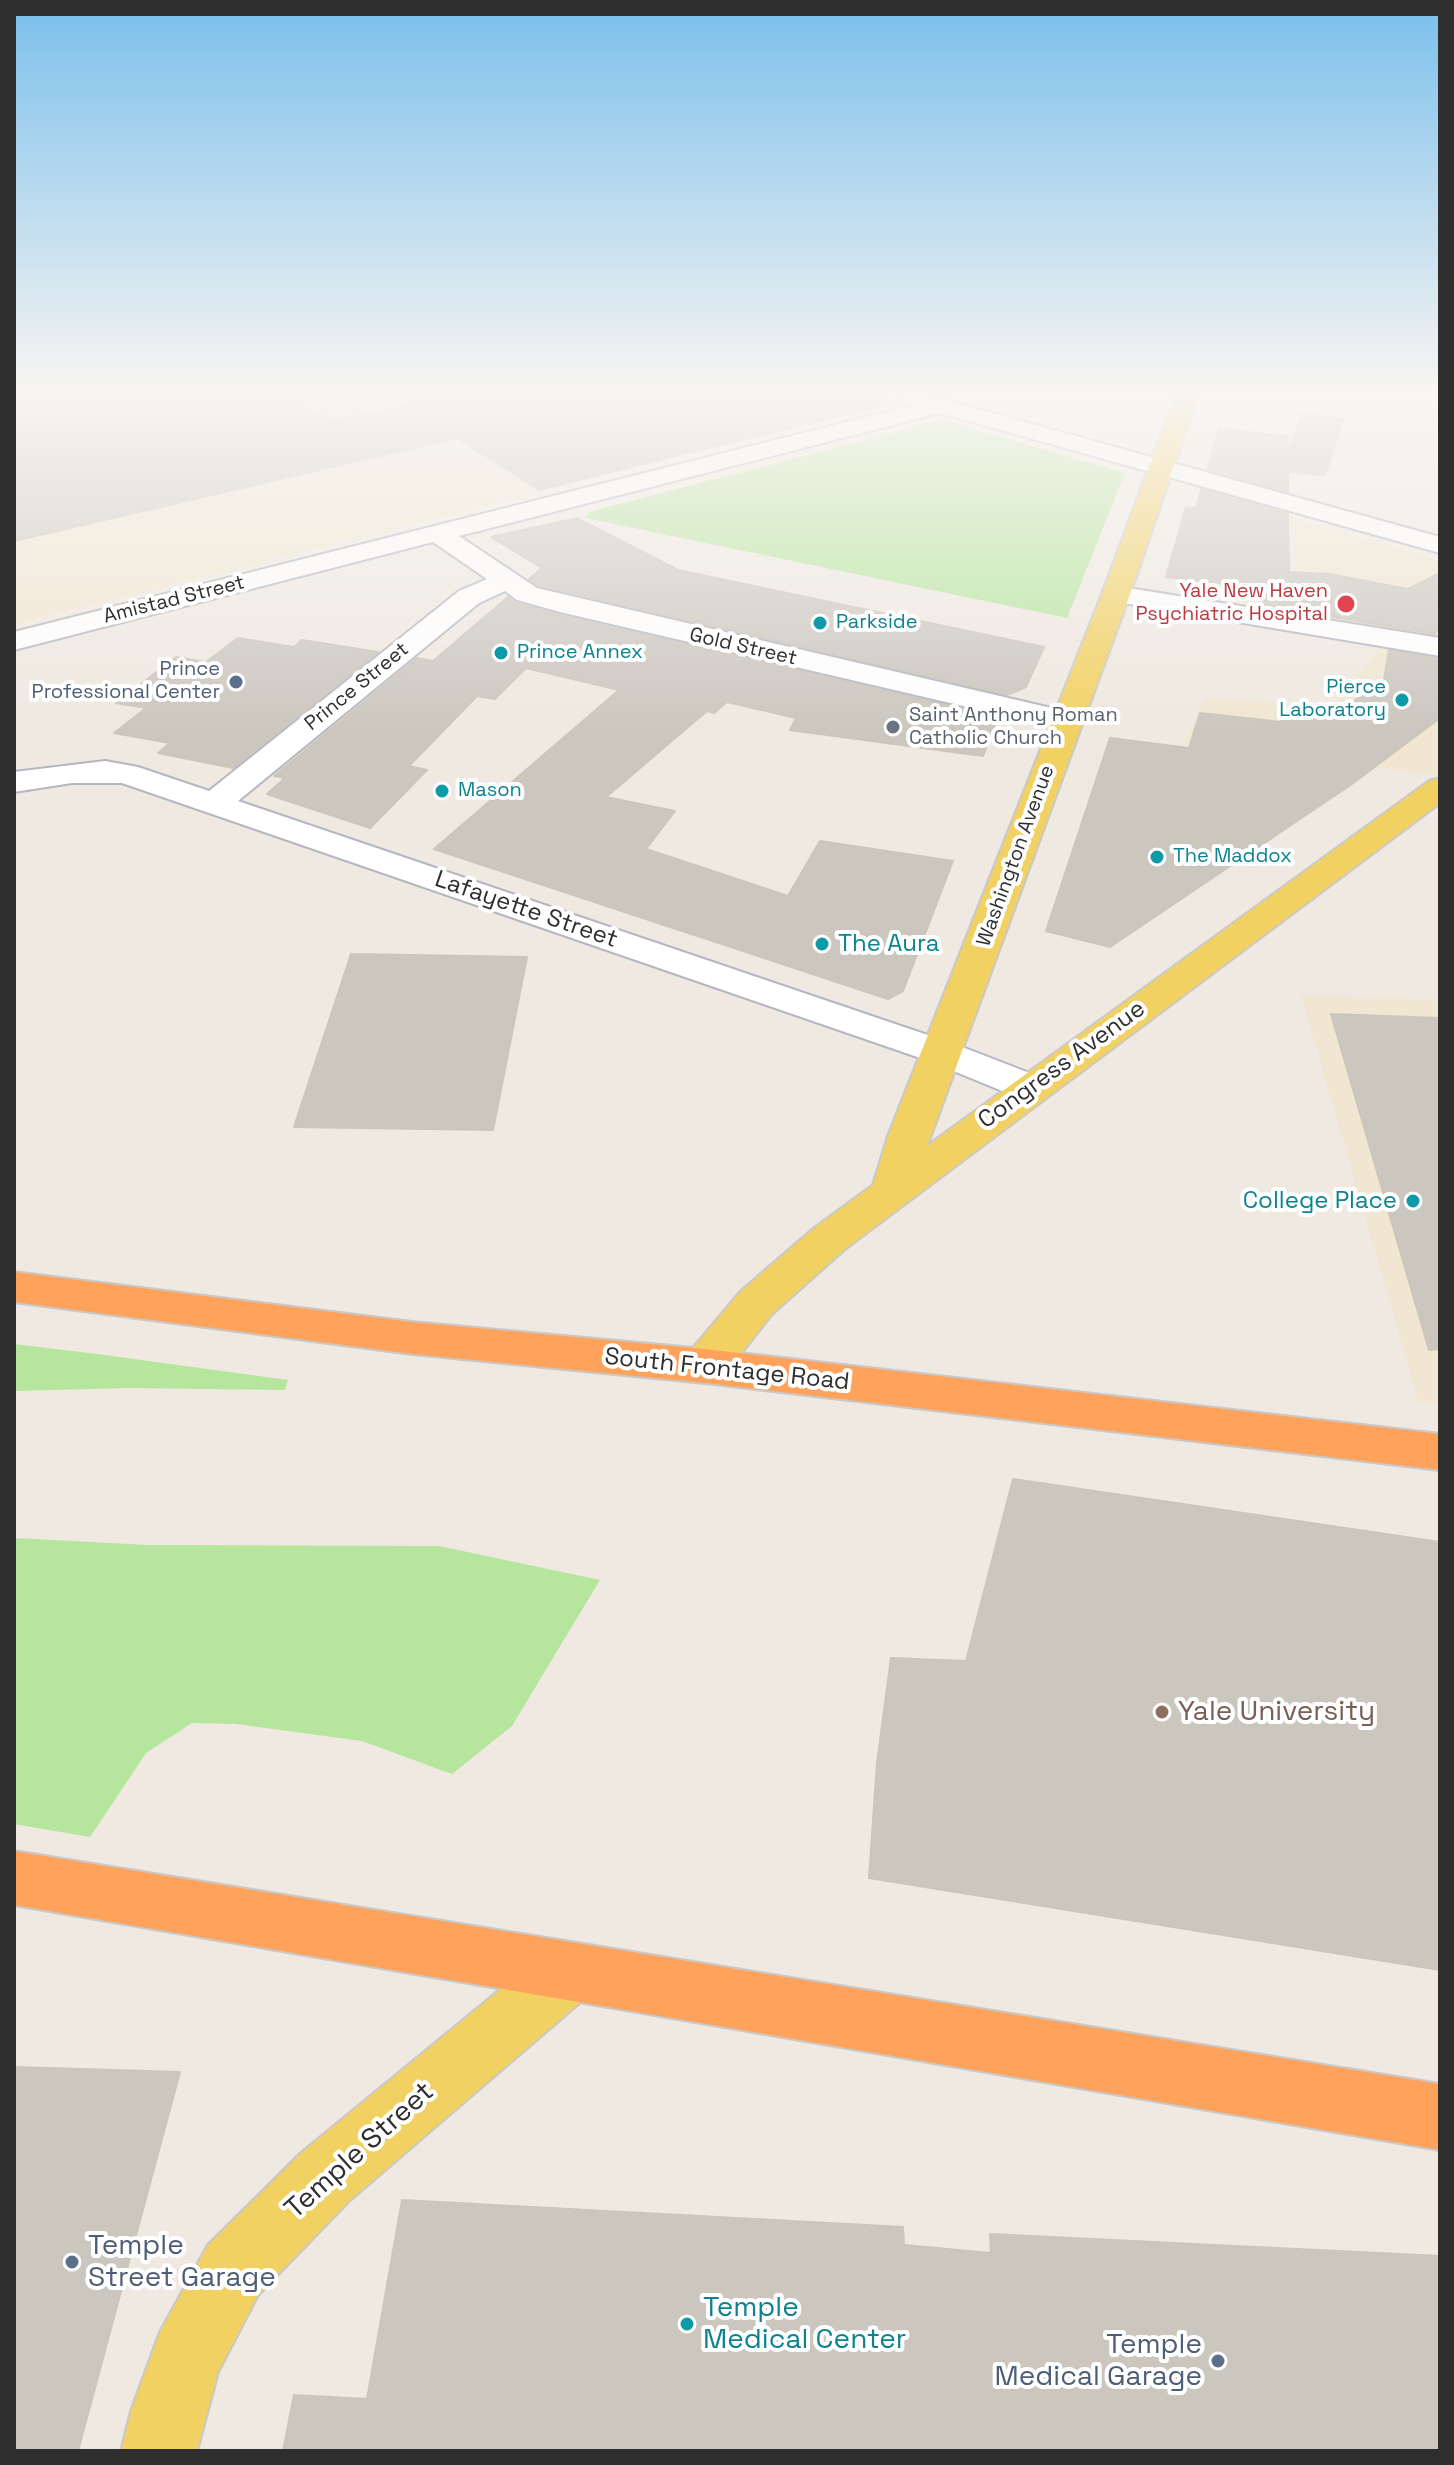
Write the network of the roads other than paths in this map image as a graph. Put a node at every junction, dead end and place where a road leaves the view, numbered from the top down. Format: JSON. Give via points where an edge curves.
{"nodes":[{"id":1,"x":551,"y":504,"type":"edge"},
{"id":2,"x":1150,"y":504,"type":"edge"},
{"id":3,"x":1291,"y":504,"type":"edge"},
{"id":4,"x":437,"y":533,"type":"junction"},
{"id":5,"x":1440,"y":545,"type":"edge"},
{"id":6,"x":506,"y":581,"type":"junction"},
{"id":7,"x":1116,"y":594,"type":"junction"},
{"id":8,"x":14,"y":641,"type":"edge"},
{"id":9,"x":1440,"y":647,"type":"edge"},
{"id":10,"x":1066,"y":721,"type":"junction"},
{"id":11,"x":14,"y":782,"type":"edge"},
{"id":12,"x":1440,"y":788,"type":"edge"},
{"id":13,"x":215,"y":803,"type":"junction"},
{"id":14,"x":943,"y":1053,"type":"junction"},
{"id":15,"x":1031,"y":1088,"type":"junction"},
{"id":16,"x":894,"y":1188,"type":"junction"},
{"id":17,"x":14,"y":1287,"type":"edge"},
{"id":18,"x":705,"y":1366,"type":"junction"},
{"id":19,"x":1440,"y":1452,"type":"edge"},
{"id":20,"x":14,"y":1878,"type":"edge"},
{"id":21,"x":568,"y":1973,"type":"junction"},
{"id":22,"x":1440,"y":2117,"type":"edge"},
{"id":23,"x":159,"y":2451,"type":"edge"}],
"edges":[{"from":1,"to":4,"type":"street","name":"Amistad Street"},
{"from":2,"to":7,"type":"main road","name":"Washington Avenue"},
{"from":3,"to":5,"type":"street"},
{"from":4,"to":6,"type":"street","name":"Gold Street"},
{"from":4,"to":8,"type":"street","name":"Amistad Street"},
{"from":6,"to":10,"type":"street","name":"Gold Street","via":[[527,594],[610,617]]},
{"from":6,"to":13,"type":"street","name":"Prince Street","via":[[469,597]]},
{"from":7,"to":9,"type":"street"},
{"from":7,"to":10,"type":"main road","name":"Washington Avenue"},
{"from":10,"to":14,"type":"main road","name":"Washington Avenue"},
{"from":11,"to":13,"type":"street","name":"Lafayette Street","via":[[105,771]]},
{"from":12,"to":15,"type":"main road","name":"Congress Avenue"},
{"from":13,"to":14,"type":"street","name":"Lafayette Street"},
{"from":14,"to":15,"type":"street","name":"Lafayette Street"},
{"from":14,"to":16,"type":"main road","name":"Washington Avenue"},
{"from":15,"to":16,"type":"main road","name":"Congress Avenue"},
{"from":16,"to":18,"type":"main road","name":"Congress Avenue","via":[[756,1303]]},
{"from":17,"to":18,"type":"highway","name":"South Frontage Road","via":[[412,1338]]},
{"from":18,"to":19,"type":"highway","name":"South Frontage Road"},
{"from":20,"to":21,"type":"highway"},
{"from":21,"to":22,"type":"highway"},
{"from":21,"to":23,"type":"main road","name":"Temple Street","via":[[325,2177],[233,2270],[186,2358]]}]}
